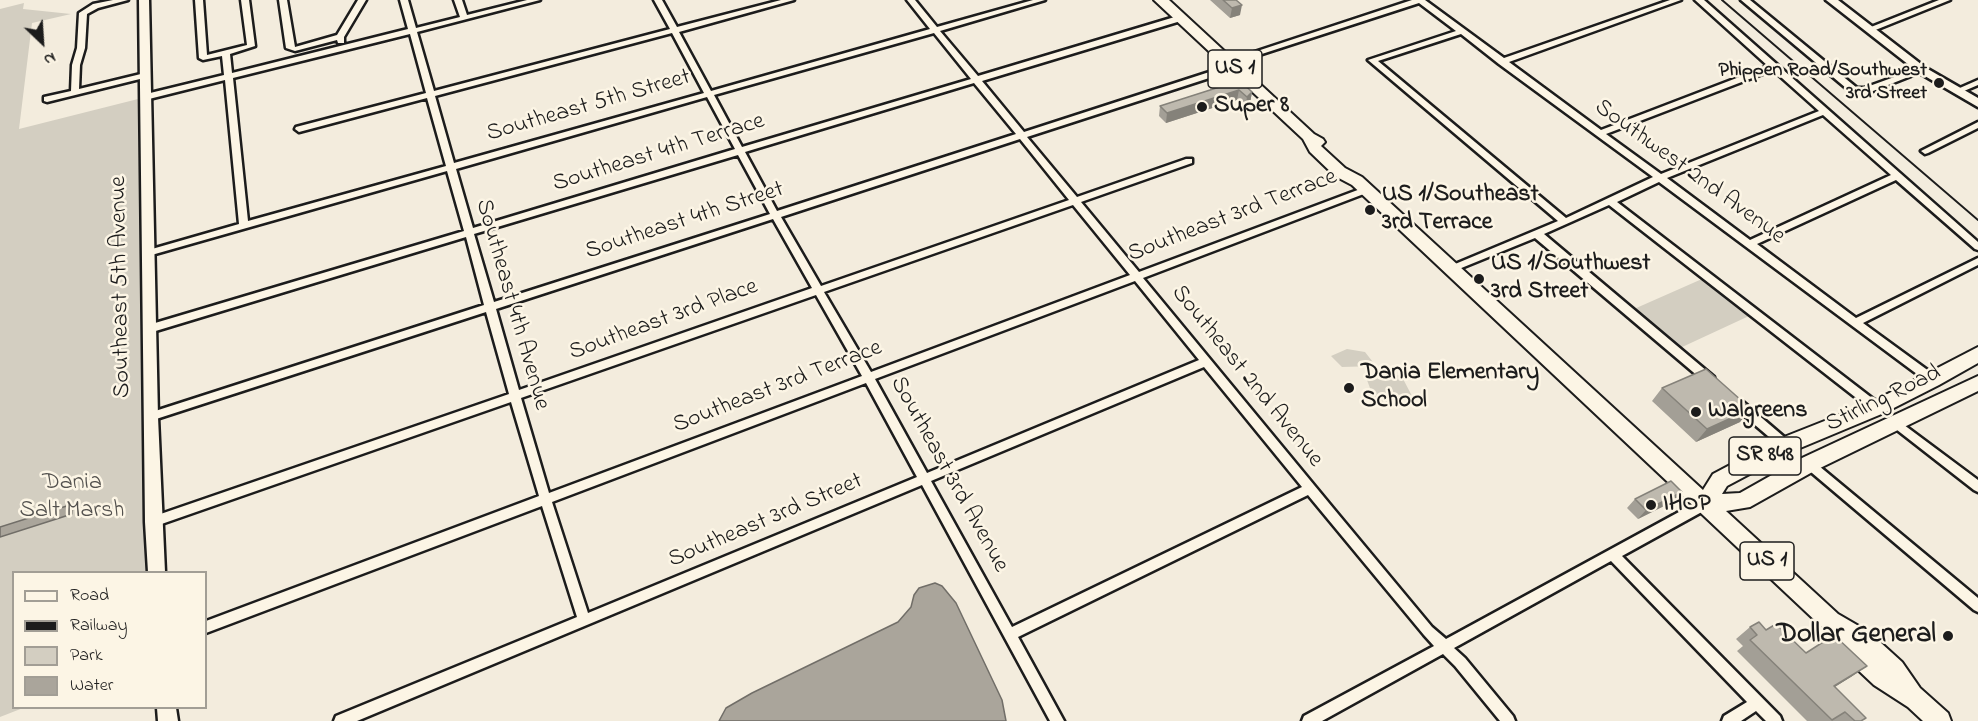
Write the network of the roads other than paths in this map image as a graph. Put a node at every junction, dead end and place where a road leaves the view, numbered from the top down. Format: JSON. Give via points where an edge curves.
{"nodes":[{"id":1,"x":124,"y":0,"type":"edge"},
{"id":2,"x":144,"y":0,"type":"edge"},
{"id":3,"x":199,"y":0,"type":"edge"},
{"id":4,"x":245,"y":0,"type":"edge"},
{"id":5,"x":283,"y":0,"type":"edge"},
{"id":6,"x":362,"y":0,"type":"edge"},
{"id":7,"x":404,"y":0,"type":"edge"},
{"id":8,"x":458,"y":0,"type":"edge"},
{"id":9,"x":536,"y":0,"type":"edge"},
{"id":10,"x":658,"y":0,"type":"edge"},
{"id":11,"x":790,"y":0,"type":"edge"},
{"id":12,"x":911,"y":0,"type":"edge"},
{"id":13,"x":1041,"y":0,"type":"edge"},
{"id":14,"x":1163,"y":0,"type":"edge"},
{"id":15,"x":1420,"y":0,"type":"edge"},
{"id":16,"x":1677,"y":0,"type":"edge"},
{"id":17,"x":1699,"y":0,"type":"edge"},
{"id":18,"x":1745,"y":0,"type":"edge"},
{"id":19,"x":1832,"y":0,"type":"edge"},
{"id":20,"x":1946,"y":0,"type":"edge"},
{"id":21,"x":464,"y":18,"type":"junction"},
{"id":22,"x":1181,"y":18,"type":"junction"},
{"id":23,"x":1870,"y":29,"type":"junction"},
{"id":24,"x":675,"y":30,"type":"junction"},
{"id":25,"x":935,"y":30,"type":"junction"},
{"id":26,"x":412,"y":31,"type":"junction"},
{"id":27,"x":1462,"y":31,"type":"junction"},
{"id":28,"x":340,"y":37,"type":"junction"},
{"id":29,"x":343,"y":48,"type":"junction"},
{"id":30,"x":226,"y":52,"type":"junction"},
{"id":31,"x":1503,"y":62,"type":"junction"},
{"id":32,"x":1231,"y":64,"type":"junction"},
{"id":33,"x":1775,"y":66,"type":"junction"},
{"id":34,"x":1922,"y":70,"type":"junction"},
{"id":35,"x":145,"y":75,"type":"junction"},
{"id":36,"x":229,"y":76,"type":"junction"},
{"id":37,"x":976,"y":80,"type":"junction"},
{"id":38,"x":1978,"y":82,"type":"edge"},
{"id":39,"x":1957,"y":91,"type":"junction"},
{"id":40,"x":75,"y":93,"type":"junction"},
{"id":41,"x":430,"y":94,"type":"junction"},
{"id":42,"x":710,"y":94,"type":"junction"},
{"id":43,"x":145,"y":97,"type":"junction"},
{"id":44,"x":47,"y":99,"type":"dead end"},
{"id":45,"x":1978,"y":103,"type":"edge"},
{"id":46,"x":1826,"y":111,"type":"junction"},
{"id":47,"x":1978,"y":125,"type":"edge"},
{"id":48,"x":299,"y":129,"type":"dead end"},
{"id":49,"x":1600,"y":133,"type":"junction"},
{"id":50,"x":1022,"y":135,"type":"junction"},
{"id":51,"x":740,"y":150,"type":"junction"},
{"id":52,"x":1925,"y":151,"type":"dead end"},
{"id":53,"x":1189,"y":161,"type":"dead end"},
{"id":54,"x":450,"y":166,"type":"junction"},
{"id":55,"x":1897,"y":176,"type":"junction"},
{"id":56,"x":1660,"y":178,"type":"junction"},
{"id":57,"x":1361,"y":185,"type":"junction"},
{"id":58,"x":1075,"y":201,"type":"junction"},
{"id":59,"x":1610,"y":201,"type":"junction"},
{"id":60,"x":775,"y":215,"type":"junction"},
{"id":61,"x":1565,"y":222,"type":"junction"},
{"id":62,"x":244,"y":226,"type":"junction"},
{"id":63,"x":467,"y":232,"type":"junction"},
{"id":64,"x":1537,"y":234,"type":"junction"},
{"id":65,"x":1749,"y":244,"type":"junction"},
{"id":66,"x":1978,"y":247,"type":"edge"},
{"id":67,"x":148,"y":253,"type":"junction"},
{"id":68,"x":1978,"y":261,"type":"edge"},
{"id":69,"x":1451,"y":269,"type":"junction"},
{"id":70,"x":1137,"y":275,"type":"junction"},
{"id":71,"x":818,"y":289,"type":"junction"},
{"id":72,"x":491,"y":307,"type":"junction"},
{"id":73,"x":1856,"y":322,"type":"junction"},
{"id":74,"x":149,"y":329,"type":"junction"},
{"id":75,"x":1978,"y":354,"type":"edge"},
{"id":76,"x":1206,"y":362,"type":"junction"},
{"id":77,"x":868,"y":377,"type":"junction"},
{"id":78,"x":1933,"y":380,"type":"junction"},
{"id":79,"x":1978,"y":384,"type":"edge"},
{"id":80,"x":1720,"y":389,"type":"edge"},
{"id":81,"x":515,"y":396,"type":"junction"},
{"id":82,"x":1729,"y":396,"type":"edge"},
{"id":83,"x":1877,"y":408,"type":"junction"},
{"id":84,"x":150,"y":417,"type":"junction"},
{"id":85,"x":1896,"y":423,"type":"junction"},
{"id":86,"x":1786,"y":445,"type":"junction"},
{"id":87,"x":1809,"y":464,"type":"junction"},
{"id":88,"x":923,"y":479,"type":"junction"},
{"id":89,"x":1978,"y":487,"type":"edge"},
{"id":90,"x":1310,"y":489,"type":"junction"},
{"id":91,"x":545,"y":499,"type":"junction"},
{"id":92,"x":1705,"y":504,"type":"junction"},
{"id":93,"x":153,"y":522,"type":"junction"},
{"id":94,"x":1613,"y":555,"type":"junction"},
{"id":95,"x":157,"y":571,"type":"edge"},
{"id":96,"x":1978,"y":606,"type":"edge"},
{"id":97,"x":584,"y":620,"type":"junction"},
{"id":98,"x":207,"y":627,"type":"edge"},
{"id":99,"x":1010,"y":634,"type":"junction"},
{"id":100,"x":1444,"y":647,"type":"junction"},
{"id":101,"x":1757,"y":703,"type":"junction"},
{"id":102,"x":341,"y":721,"type":"edge"},
{"id":103,"x":1057,"y":721,"type":"edge"},
{"id":104,"x":1309,"y":721,"type":"edge"},
{"id":105,"x":1508,"y":721,"type":"edge"},
{"id":106,"x":1729,"y":721,"type":"edge"},
{"id":107,"x":1775,"y":721,"type":"edge"},
{"id":108,"x":1940,"y":721,"type":"edge"}],
"edges":[{"from":1,"to":40,"type":"street","via":[[83,13]]},
{"from":2,"to":35,"type":"street","name":"Southeast 5th Avenue"},
{"from":3,"to":30,"type":"street","via":[[203,58]]},
{"from":4,"to":30,"type":"street","via":[[251,46]]},
{"from":5,"to":28,"type":"street","via":[[290,48]]},
{"from":6,"to":28,"type":"street"},
{"from":7,"to":26,"type":"street","name":"Southeast 4th Avenue"},
{"from":8,"to":21,"type":"street"},
{"from":9,"to":21,"type":"street"},
{"from":10,"to":24,"type":"street","name":"Southeast 3rd Avenue"},
{"from":11,"to":24,"type":"street"},
{"from":12,"to":25,"type":"street","name":"Southeast 2nd Avenue"},
{"from":13,"to":25,"type":"street","name":"Southeast 5th Street"},
{"from":14,"to":22,"type":"main road","number":"US 1"},
{"from":15,"to":27,"type":"street","name":"Southwest 2nd Avenue"},
{"from":15,"to":32,"type":"street","name":"Southeast 4th Street"},
{"from":16,"to":31,"type":"street"},
{"from":17,"to":33,"type":"street"},
{"from":18,"to":34,"type":"street","via":[[1855,91]]},
{"from":19,"to":23,"type":"street"},
{"from":20,"to":23,"type":"street"},
{"from":21,"to":26,"type":"street"},
{"from":22,"to":32,"type":"main road","number":"US 1"},
{"from":22,"to":37,"type":"street","name":"Southeast 4th Terrace"},
{"from":23,"to":34,"type":"street"},
{"from":24,"to":41,"type":"street"},
{"from":24,"to":42,"type":"street","name":"Southeast 3rd Avenue"},
{"from":25,"to":37,"type":"street","name":"Southeast 2nd Avenue"},
{"from":25,"to":42,"type":"street","name":"Southeast 5th Street"},
{"from":26,"to":29,"type":"street"},
{"from":26,"to":41,"type":"street","name":"Southeast 4th Avenue"},
{"from":27,"to":31,"type":"street","name":"Southwest 2nd Avenue"},
{"from":27,"to":61,"type":"street","via":[[1372,60]]},
{"from":28,"to":29,"type":"street"},
{"from":29,"to":36,"type":"street"},
{"from":30,"to":36,"type":"street"},
{"from":31,"to":49,"type":"street","name":"Southwest 2nd Avenue"},
{"from":32,"to":50,"type":"street","name":"Southeast 4th Street"},
{"from":32,"to":57,"type":"main road","number":"US 1","via":[[1309,137],[1315,150]]},
{"from":33,"to":46,"type":"street"},
{"from":33,"to":49,"type":"street"},
{"from":34,"to":39,"type":"street"},
{"from":35,"to":40,"type":"street"},
{"from":35,"to":43,"type":"street","name":"Southeast 5th Avenue"},
{"from":36,"to":43,"type":"street"},
{"from":36,"to":62,"type":"street"},
{"from":37,"to":50,"type":"street","name":"Southeast 2nd Avenue"},
{"from":37,"to":51,"type":"street","name":"Southeast 4th Terrace"},
{"from":38,"to":39,"type":"street"},
{"from":39,"to":45,"type":"street"},
{"from":40,"to":44,"type":"street"},
{"from":41,"to":48,"type":"street"},
{"from":41,"to":54,"type":"street","name":"Southeast 4th Avenue"},
{"from":42,"to":51,"type":"street","name":"Southeast 3rd Avenue"},
{"from":42,"to":54,"type":"street","name":"Southeast 5th Street"},
{"from":43,"to":67,"type":"street","name":"Southeast 5th Avenue"},
{"from":46,"to":55,"type":"street"},
{"from":46,"to":56,"type":"street"},
{"from":47,"to":52,"type":"street"},
{"from":49,"to":56,"type":"street","name":"Southwest 2nd Avenue"},
{"from":50,"to":58,"type":"street","name":"Southeast 2nd Avenue"},
{"from":50,"to":60,"type":"street","name":"Southeast 4th Street"},
{"from":51,"to":60,"type":"street","name":"Southeast 3rd Avenue"},
{"from":51,"to":63,"type":"street","name":"Southeast 4th Terrace"},
{"from":53,"to":58,"type":"street","name":"Southeast 3rd Place"},
{"from":54,"to":62,"type":"street","name":"Southeast 5th Street"},
{"from":54,"to":63,"type":"street","name":"Southeast 4th Avenue"},
{"from":55,"to":65,"type":"street"},
{"from":55,"to":66,"type":"street"},
{"from":56,"to":59,"type":"street"},
{"from":56,"to":65,"type":"street","name":"Southwest 2nd Avenue"},
{"from":57,"to":69,"type":"main road","number":"US 1"},
{"from":57,"to":70,"type":"street","name":"Southeast 3rd Terrace"},
{"from":58,"to":70,"type":"street","name":"Southeast 2nd Avenue"},
{"from":58,"to":71,"type":"street","name":"Southeast 3rd Place"},
{"from":59,"to":61,"type":"street"},
{"from":59,"to":83,"type":"street"},
{"from":60,"to":71,"type":"street","name":"Southeast 3rd Avenue"},
{"from":60,"to":72,"type":"street","name":"Southeast 4th Street"},
{"from":61,"to":64,"type":"street"},
{"from":62,"to":67,"type":"street","name":"Southeast 5th Street"},
{"from":63,"to":72,"type":"street","name":"Southeast 4th Avenue"},
{"from":63,"to":74,"type":"street","name":"Southeast 4th Terrace"},
{"from":64,"to":69,"type":"street"},
{"from":64,"to":80,"type":"street"},
{"from":65,"to":73,"type":"street","name":"Southwest 2nd Avenue"},
{"from":67,"to":74,"type":"street","name":"Southeast 5th Avenue"},
{"from":68,"to":73,"type":"street"},
{"from":69,"to":92,"type":"main road","number":"US 1"},
{"from":70,"to":76,"type":"street","name":"Southeast 2nd Avenue"},
{"from":70,"to":77,"type":"street","name":"Southeast 3rd Terrace"},
{"from":71,"to":77,"type":"street","name":"Southeast 3rd Avenue"},
{"from":71,"to":81,"type":"street","name":"Southeast 3rd Place"},
{"from":72,"to":81,"type":"street","name":"Southeast 4th Avenue"},
{"from":72,"to":84,"type":"street","name":"Southeast 4th Street"},
{"from":73,"to":78,"type":"street","name":"Southwest 2nd Avenue"},
{"from":74,"to":84,"type":"street","name":"Southeast 5th Avenue"},
{"from":75,"to":78,"type":"main road","name":"Stirling Road","number":"SR 848"},
{"from":76,"to":88,"type":"street","name":"Southeast 3rd Street"},
{"from":76,"to":90,"type":"street","name":"Southeast 2nd Avenue"},
{"from":77,"to":88,"type":"street","name":"Southeast 3rd Avenue"},
{"from":77,"to":91,"type":"street","name":"Southeast 3rd Terrace"},
{"from":78,"to":83,"type":"main road","name":"Stirling Road","number":"SR 848"},
{"from":79,"to":85,"type":"main road","name":"Stirling Road","number":"SR 848"},
{"from":81,"to":91,"type":"street","name":"Southeast 4th Avenue"},
{"from":81,"to":93,"type":"street","name":"Southeast 3rd Place"},
{"from":82,"to":86,"type":"street"},
{"from":83,"to":86,"type":"main road","name":"Stirling Road","number":"SR 848"},
{"from":84,"to":93,"type":"street","name":"Southeast 5th Avenue"},
{"from":85,"to":87,"type":"main road","name":"Stirling Road","number":"SR 848"},
{"from":85,"to":89,"type":"street"},
{"from":86,"to":92,"type":"main road","name":"Stirling Road","number":"SR 848","via":[[1720,480]]},
{"from":87,"to":92,"type":"main road","name":"Stirling Road","number":"SR 848","via":[[1743,501]]},
{"from":87,"to":96,"type":"street"},
{"from":88,"to":97,"type":"street","name":"Southeast 3rd Street"},
{"from":88,"to":99,"type":"street","name":"Southeast 3rd Avenue"},
{"from":90,"to":99,"type":"street"},
{"from":90,"to":100,"type":"street","name":"Southeast 2nd Avenue"},
{"from":91,"to":97,"type":"street","name":"Southeast 4th Avenue"},
{"from":91,"to":98,"type":"street","name":"Southeast 3rd Terrace"},
{"from":92,"to":94,"type":"street"},
{"from":92,"to":108,"type":"main road","number":"US 1","via":[[1829,619],[1849,647]]},
{"from":93,"to":95,"type":"street","name":"Southeast 5th Avenue"},
{"from":94,"to":100,"type":"street"},
{"from":94,"to":101,"type":"street"},
{"from":97,"to":102,"type":"street","name":"Southeast 3rd Street"},
{"from":99,"to":103,"type":"street","name":"Southeast 3rd Avenue"},
{"from":100,"to":104,"type":"street"},
{"from":100,"to":105,"type":"street","name":"Southeast 2nd Avenue"},
{"from":101,"to":106,"type":"street"},
{"from":101,"to":107,"type":"street"}]}
